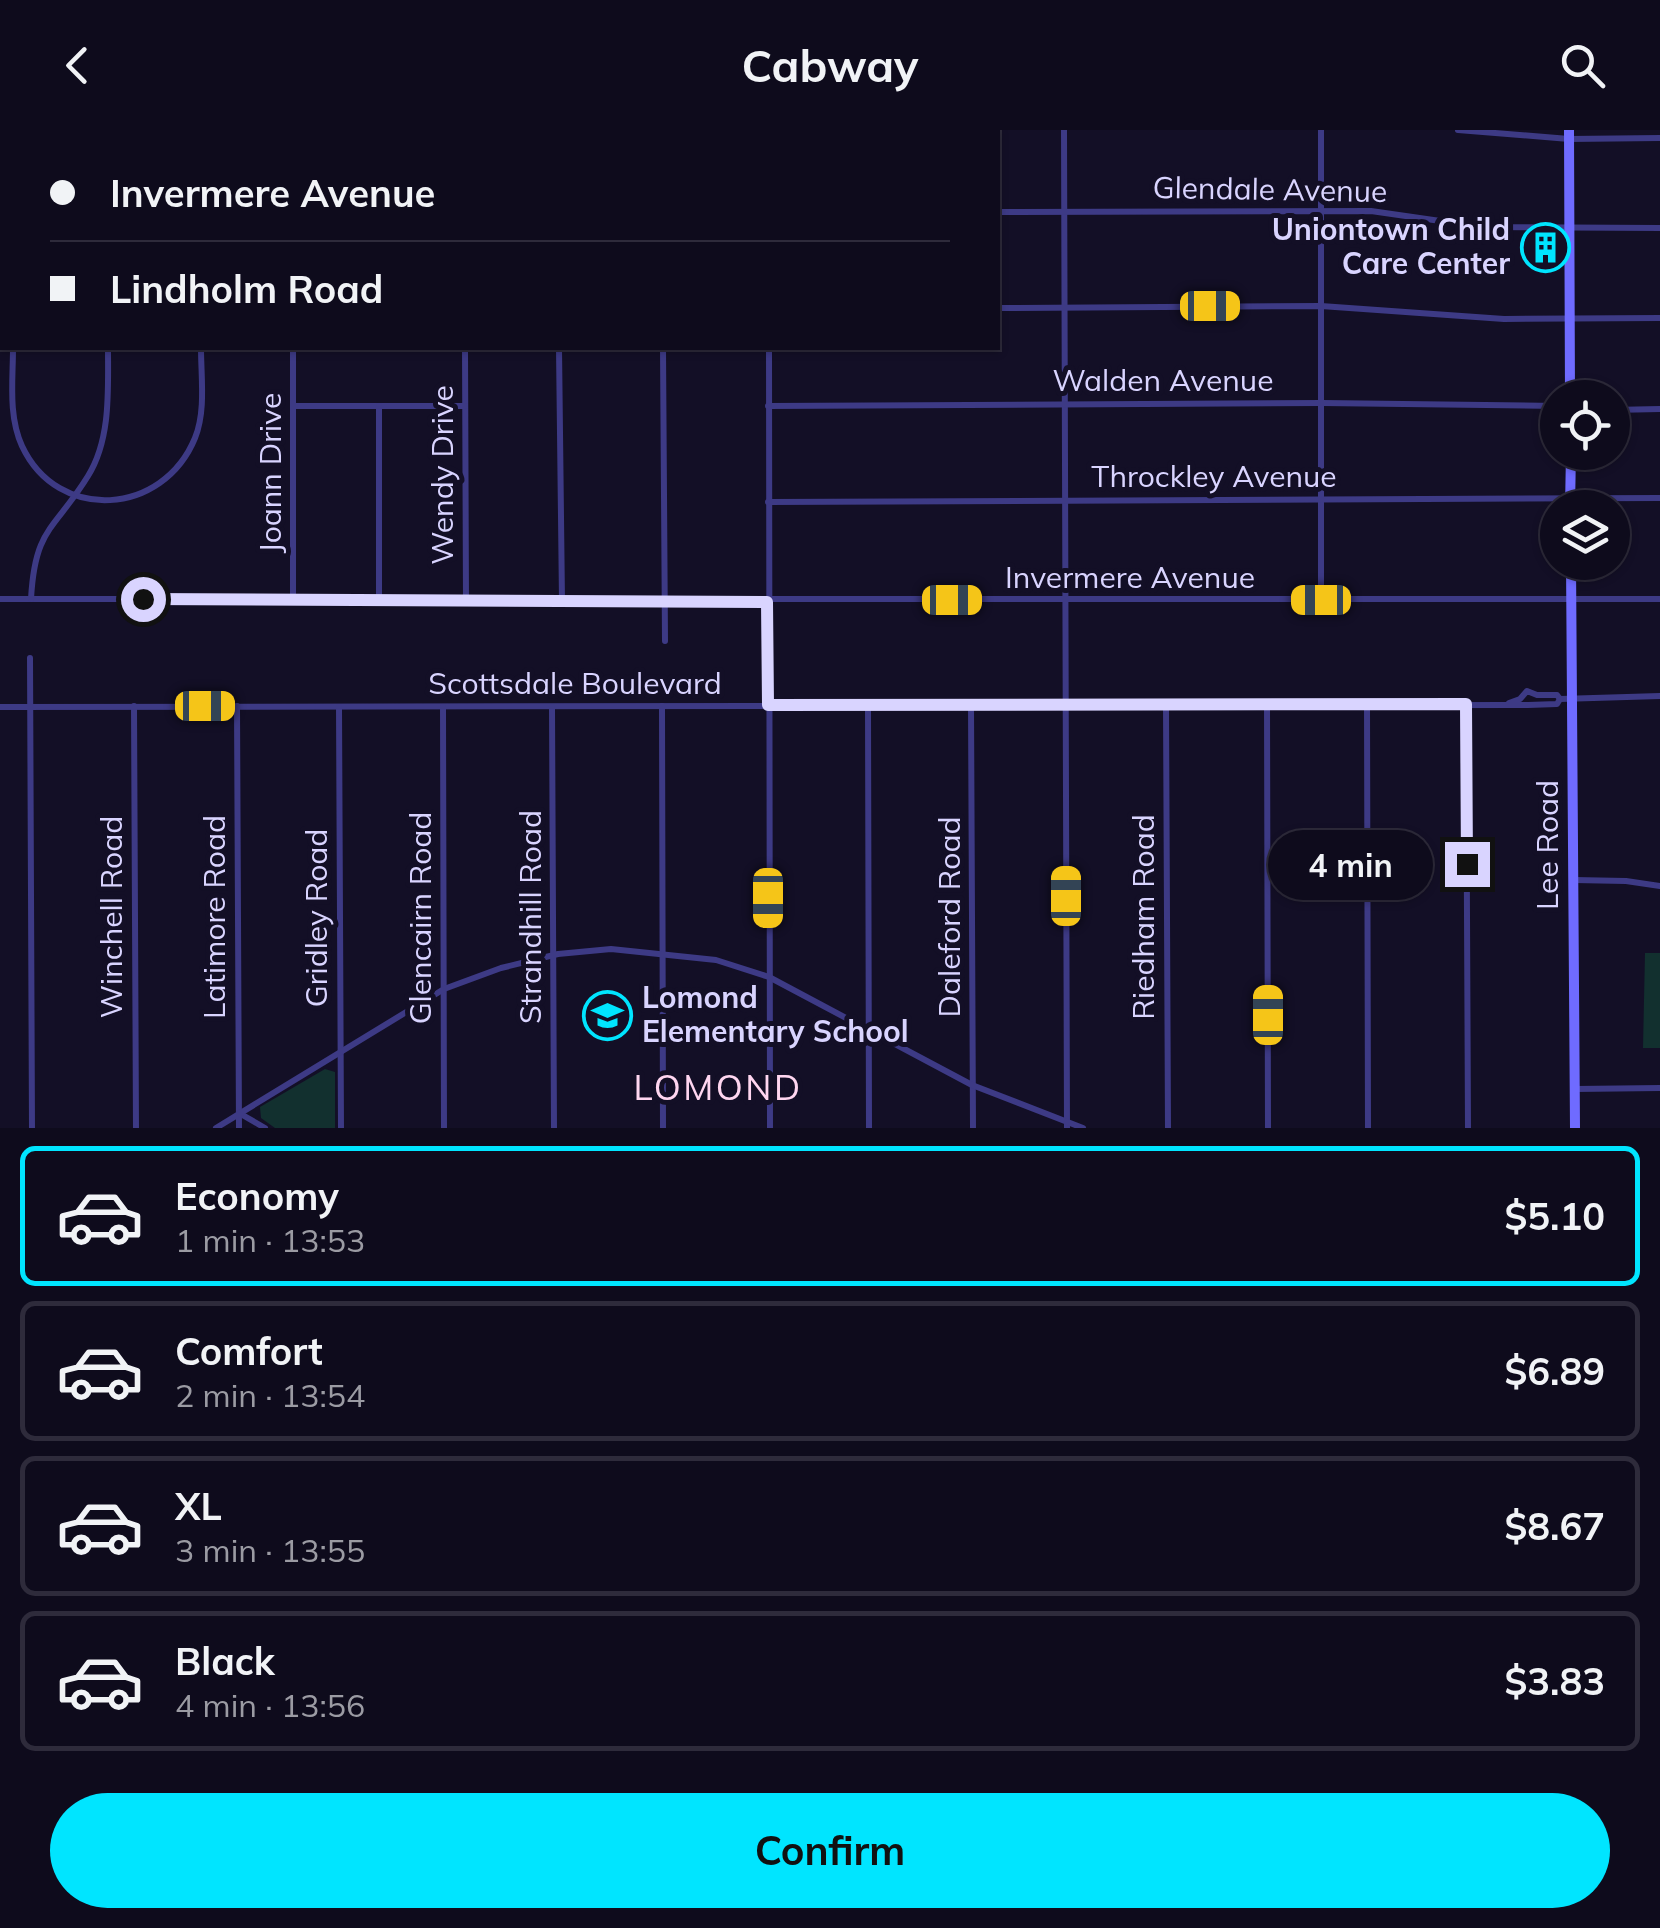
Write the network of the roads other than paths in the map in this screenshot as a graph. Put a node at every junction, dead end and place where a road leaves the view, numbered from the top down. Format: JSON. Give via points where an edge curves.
{"nodes":[{"id":1,"x":1064,"y":130,"type":"edge"},
{"id":2,"x":1321,"y":130,"type":"edge"},
{"id":3,"x":1458,"y":130,"type":"edge"},
{"id":4,"x":1569,"y":134,"type":"edge"},
{"id":5,"x":1660,"y":138,"type":"edge"},
{"id":6,"x":1321,"y":210,"type":"junction"},
{"id":7,"x":1000,"y":212,"type":"edge"},
{"id":8,"x":1064,"y":212,"type":"junction"},
{"id":9,"x":1660,"y":228,"type":"edge"},
{"id":10,"x":1570,"y":229,"type":"junction"},
{"id":11,"x":1321,"y":306,"type":"junction"},
{"id":12,"x":1000,"y":308,"type":"edge"},
{"id":13,"x":1064,"y":308,"type":"junction"},
{"id":14,"x":1660,"y":318,"type":"edge"},
{"id":15,"x":1570,"y":319,"type":"junction"},
{"id":16,"x":13,"y":350,"type":"edge"},
{"id":17,"x":108,"y":350,"type":"edge"},
{"id":18,"x":201,"y":350,"type":"edge"},
{"id":19,"x":293,"y":350,"type":"edge"},
{"id":20,"x":465,"y":350,"type":"edge"},
{"id":21,"x":559,"y":350,"type":"edge"},
{"id":22,"x":663,"y":350,"type":"edge"},
{"id":23,"x":768,"y":350,"type":"edge"},
{"id":24,"x":1570,"y":380,"type":"edge"},
{"id":25,"x":1065,"y":403,"type":"junction"},
{"id":26,"x":1322,"y":403,"type":"junction"},
{"id":27,"x":293,"y":406,"type":"junction"},
{"id":28,"x":379,"y":406,"type":"junction"},
{"id":29,"x":465,"y":406,"type":"junction"},
{"id":30,"x":768,"y":406,"type":"junction"},
{"id":31,"x":1540,"y":406,"type":"edge"},
{"id":32,"x":1660,"y":409,"type":"edge"},
{"id":33,"x":1630,"y":410,"type":"edge"},
{"id":34,"x":71,"y":497,"type":"junction"},
{"id":35,"x":1321,"y":498,"type":"junction"},
{"id":36,"x":1660,"y":498,"type":"edge"},
{"id":37,"x":1065,"y":500,"type":"junction"},
{"id":38,"x":1630,"y":500,"type":"edge"},
{"id":39,"x":768,"y":502,"type":"junction"},
{"id":40,"x":1540,"y":502,"type":"edge"},
{"id":41,"x":1571,"y":580,"type":"edge"},
{"id":42,"x":379,"y":598,"type":"junction"},
{"id":43,"x":0,"y":599,"type":"edge"},
{"id":44,"x":31,"y":599,"type":"junction"},
{"id":45,"x":293,"y":599,"type":"junction"},
{"id":46,"x":1572,"y":599,"type":"junction"},
{"id":47,"x":1660,"y":599,"type":"edge"},
{"id":48,"x":1066,"y":600,"type":"junction"},
{"id":49,"x":1321,"y":600,"type":"junction"},
{"id":50,"x":466,"y":602,"type":"junction"},
{"id":51,"x":562,"y":602,"type":"junction"},
{"id":52,"x":664,"y":602,"type":"junction"},
{"id":53,"x":767,"y":602,"type":"junction"},
{"id":54,"x":665,"y":641,"type":"dead end"},
{"id":55,"x":30,"y":658,"type":"dead end"},
{"id":56,"x":1660,"y":696,"type":"edge"},
{"id":57,"x":1566,"y":699,"type":"junction"},
{"id":58,"x":1510,"y":703,"type":"junction"},
{"id":59,"x":1066,"y":704,"type":"junction"},
{"id":60,"x":1266,"y":704,"type":"junction"},
{"id":61,"x":1367,"y":704,"type":"junction"},
{"id":62,"x":1466,"y":704,"type":"junction"},
{"id":63,"x":768,"y":705,"type":"junction"},
{"id":64,"x":971,"y":705,"type":"junction"},
{"id":65,"x":1166,"y":705,"type":"junction"},
{"id":66,"x":0,"y":706,"type":"edge"},
{"id":67,"x":30,"y":706,"type":"junction"},
{"id":68,"x":134,"y":706,"type":"junction"},
{"id":69,"x":237,"y":706,"type":"junction"},
{"id":70,"x":662,"y":706,"type":"junction"},
{"id":71,"x":868,"y":706,"type":"junction"},
{"id":72,"x":339,"y":707,"type":"junction"},
{"id":73,"x":552,"y":707,"type":"junction"},
{"id":74,"x":443,"y":708,"type":"junction"},
{"id":75,"x":1574,"y":880,"type":"junction"},
{"id":76,"x":1660,"y":886,"type":"edge"},
{"id":77,"x":664,"y":953,"type":"junction"},
{"id":78,"x":553,"y":955,"type":"junction"},
{"id":79,"x":769,"y":978,"type":"junction"},
{"id":80,"x":444,"y":988,"type":"junction"},
{"id":81,"x":868,"y":1030,"type":"junction"},
{"id":82,"x":340,"y":1051,"type":"junction"},
{"id":83,"x":972,"y":1086,"type":"junction"},
{"id":84,"x":1575,"y":1088,"type":"junction"},
{"id":85,"x":1660,"y":1088,"type":"edge"},
{"id":86,"x":239,"y":1113,"type":"junction"},
{"id":87,"x":1066,"y":1125,"type":"edge"},
{"id":88,"x":32,"y":1128,"type":"edge"},
{"id":89,"x":136,"y":1128,"type":"edge"},
{"id":90,"x":216,"y":1128,"type":"edge"},
{"id":91,"x":239,"y":1128,"type":"edge"},
{"id":92,"x":265,"y":1128,"type":"edge"},
{"id":93,"x":341,"y":1128,"type":"edge"},
{"id":94,"x":444,"y":1128,"type":"edge"},
{"id":95,"x":554,"y":1128,"type":"edge"},
{"id":96,"x":663,"y":1128,"type":"edge"},
{"id":97,"x":770,"y":1128,"type":"edge"},
{"id":98,"x":869,"y":1128,"type":"edge"},
{"id":99,"x":973,"y":1128,"type":"edge"},
{"id":100,"x":1083,"y":1128,"type":"edge"},
{"id":101,"x":1168,"y":1128,"type":"edge"},
{"id":102,"x":1268,"y":1128,"type":"edge"},
{"id":103,"x":1368,"y":1128,"type":"edge"},
{"id":104,"x":1468,"y":1128,"type":"edge"},
{"id":105,"x":1575,"y":1128,"type":"edge"}],
"edges":[{"from":1,"to":8,"type":"street"},
{"from":2,"to":6,"type":"street"},
{"from":3,"to":4,"type":"street"},
{"from":4,"to":5,"type":"street"},
{"from":4,"to":10,"type":"main road"},
{"from":6,"to":8,"type":"street","name":"Glendale Avenue"},
{"from":6,"to":10,"type":"street","name":"Glendale Avenue","via":[[1482,228]]},
{"from":6,"to":11,"type":"street"},
{"from":7,"to":8,"type":"street","name":"Glendale Avenue"},
{"from":8,"to":13,"type":"street"},
{"from":9,"to":10,"type":"street","name":"Glendale Avenue"},
{"from":10,"to":15,"type":"main road"},
{"from":11,"to":13,"type":"street"},
{"from":11,"to":15,"type":"street"},
{"from":11,"to":26,"type":"street"},
{"from":12,"to":13,"type":"street"},
{"from":13,"to":25,"type":"street"},
{"from":14,"to":15,"type":"street"},
{"from":15,"to":24,"type":"main road"},
{"from":16,"to":34,"type":"street","via":[[12,413],[22,448]]},
{"from":17,"to":34,"type":"street","via":[[98,453]]},
{"from":18,"to":34,"type":"street","via":[[201,413],[195,438],[172,474],[137,496]]},
{"from":19,"to":27,"type":"street","name":"Joann Drive"},
{"from":20,"to":29,"type":"street","name":"Wendy Drive"},
{"from":21,"to":51,"type":"street"},
{"from":22,"to":52,"type":"street"},
{"from":23,"to":30,"type":"street"},
{"from":25,"to":26,"type":"street","name":"Walden Avenue"},
{"from":25,"to":30,"type":"street","name":"Walden Avenue"},
{"from":25,"to":37,"type":"street"},
{"from":26,"to":31,"type":"street","name":"Walden Avenue"},
{"from":26,"to":35,"type":"street"},
{"from":27,"to":28,"type":"street"},
{"from":27,"to":45,"type":"street","name":"Joann Drive"},
{"from":28,"to":29,"type":"street"},
{"from":28,"to":42,"type":"street"},
{"from":29,"to":50,"type":"street","name":"Wendy Drive"},
{"from":30,"to":39,"type":"street"},
{"from":32,"to":33,"type":"street"},
{"from":34,"to":44,"type":"street","via":[[41,539]]},
{"from":35,"to":37,"type":"street","name":"Throckley Avenue"},
{"from":35,"to":40,"type":"street","name":"Throckley Avenue"},
{"from":35,"to":49,"type":"street"},
{"from":36,"to":38,"type":"street","name":"Throckley Avenue"},
{"from":37,"to":39,"type":"street","name":"Throckley Avenue"},
{"from":37,"to":48,"type":"street"},
{"from":39,"to":53,"type":"street"},
{"from":41,"to":46,"type":"main road","name":"Lee Road"},
{"from":42,"to":45,"type":"street","name":"Invermere Avenue"},
{"from":42,"to":50,"type":"street","name":"Invermere Avenue"},
{"from":43,"to":44,"type":"street","name":"Invermere Avenue"},
{"from":44,"to":45,"type":"street","name":"Invermere Avenue"},
{"from":46,"to":47,"type":"street","name":"Invermere Avenue"},
{"from":46,"to":49,"type":"street","name":"Invermere Avenue"},
{"from":46,"to":57,"type":"main road","name":"Lee Road"},
{"from":48,"to":49,"type":"street","name":"Invermere Avenue"},
{"from":48,"to":53,"type":"street","name":"Invermere Avenue"},
{"from":48,"to":59,"type":"street"},
{"from":50,"to":51,"type":"street","name":"Invermere Avenue"},
{"from":51,"to":52,"type":"street","name":"Invermere Avenue"},
{"from":52,"to":53,"type":"street","name":"Invermere Avenue"},
{"from":52,"to":54,"type":"street"},
{"from":53,"to":63,"type":"street"},
{"from":55,"to":67,"type":"street"},
{"from":56,"to":57,"type":"street","name":"Scottsdale Boulevard"},
{"from":57,"to":58,"type":"street","name":"Scottsdale Boulevard"},
{"from":57,"to":58,"type":"street","name":"Scottsdale Boulevard","via":[[1527,691]]},
{"from":57,"to":75,"type":"main road","name":"Lee Road"},
{"from":58,"to":62,"type":"street","name":"Scottsdale Boulevard"},
{"from":59,"to":64,"type":"street","name":"Scottsdale Boulevard"},
{"from":59,"to":65,"type":"street","name":"Scottsdale Boulevard"},
{"from":59,"to":87,"type":"street"},
{"from":60,"to":61,"type":"street","name":"Scottsdale Boulevard"},
{"from":60,"to":65,"type":"street","name":"Scottsdale Boulevard"},
{"from":60,"to":102,"type":"street"},
{"from":61,"to":62,"type":"street","name":"Scottsdale Boulevard"},
{"from":61,"to":103,"type":"street"},
{"from":62,"to":104,"type":"street"},
{"from":63,"to":70,"type":"street","name":"Scottsdale Boulevard"},
{"from":63,"to":71,"type":"street","name":"Scottsdale Boulevard"},
{"from":63,"to":79,"type":"street"},
{"from":64,"to":71,"type":"street","name":"Scottsdale Boulevard"},
{"from":64,"to":83,"type":"street","name":"Daleford Road"},
{"from":65,"to":101,"type":"street","name":"Riedham Road"},
{"from":66,"to":67,"type":"street","name":"Scottsdale Boulevard"},
{"from":67,"to":68,"type":"street","name":"Scottsdale Boulevard"},
{"from":67,"to":88,"type":"street"},
{"from":68,"to":69,"type":"street","name":"Scottsdale Boulevard"},
{"from":68,"to":89,"type":"street","name":"Winchell Road"},
{"from":69,"to":72,"type":"street","name":"Scottsdale Boulevard"},
{"from":69,"to":86,"type":"street","name":"Latimore Road"},
{"from":70,"to":73,"type":"street","name":"Scottsdale Boulevard"},
{"from":70,"to":77,"type":"street"},
{"from":71,"to":81,"type":"street"},
{"from":72,"to":74,"type":"street","name":"Scottsdale Boulevard"},
{"from":72,"to":82,"type":"street","name":"Gridley Road"},
{"from":73,"to":74,"type":"street","name":"Scottsdale Boulevard"},
{"from":73,"to":78,"type":"street","name":"Strandhill Road"},
{"from":74,"to":80,"type":"street","name":"Glencairn Road"},
{"from":75,"to":76,"type":"street"},
{"from":75,"to":84,"type":"main road","name":"Lee Road"},
{"from":77,"to":78,"type":"street"},
{"from":77,"to":79,"type":"street","via":[[716,960]]},
{"from":77,"to":96,"type":"street"},
{"from":78,"to":80,"type":"street"},
{"from":78,"to":95,"type":"street","name":"Strandhill Road"},
{"from":79,"to":81,"type":"street"},
{"from":79,"to":97,"type":"street"},
{"from":80,"to":82,"type":"street"},
{"from":80,"to":94,"type":"street","name":"Glencairn Road"},
{"from":81,"to":83,"type":"street"},
{"from":81,"to":98,"type":"street"},
{"from":82,"to":86,"type":"street"},
{"from":82,"to":93,"type":"street","name":"Gridley Road"},
{"from":83,"to":87,"type":"street"},
{"from":83,"to":99,"type":"street","name":"Daleford Road"},
{"from":84,"to":85,"type":"street"},
{"from":84,"to":105,"type":"main road","name":"Lee Road"},
{"from":86,"to":90,"type":"street"},
{"from":86,"to":91,"type":"street","name":"Latimore Road"},
{"from":86,"to":92,"type":"street"},
{"from":87,"to":100,"type":"street"}]}
